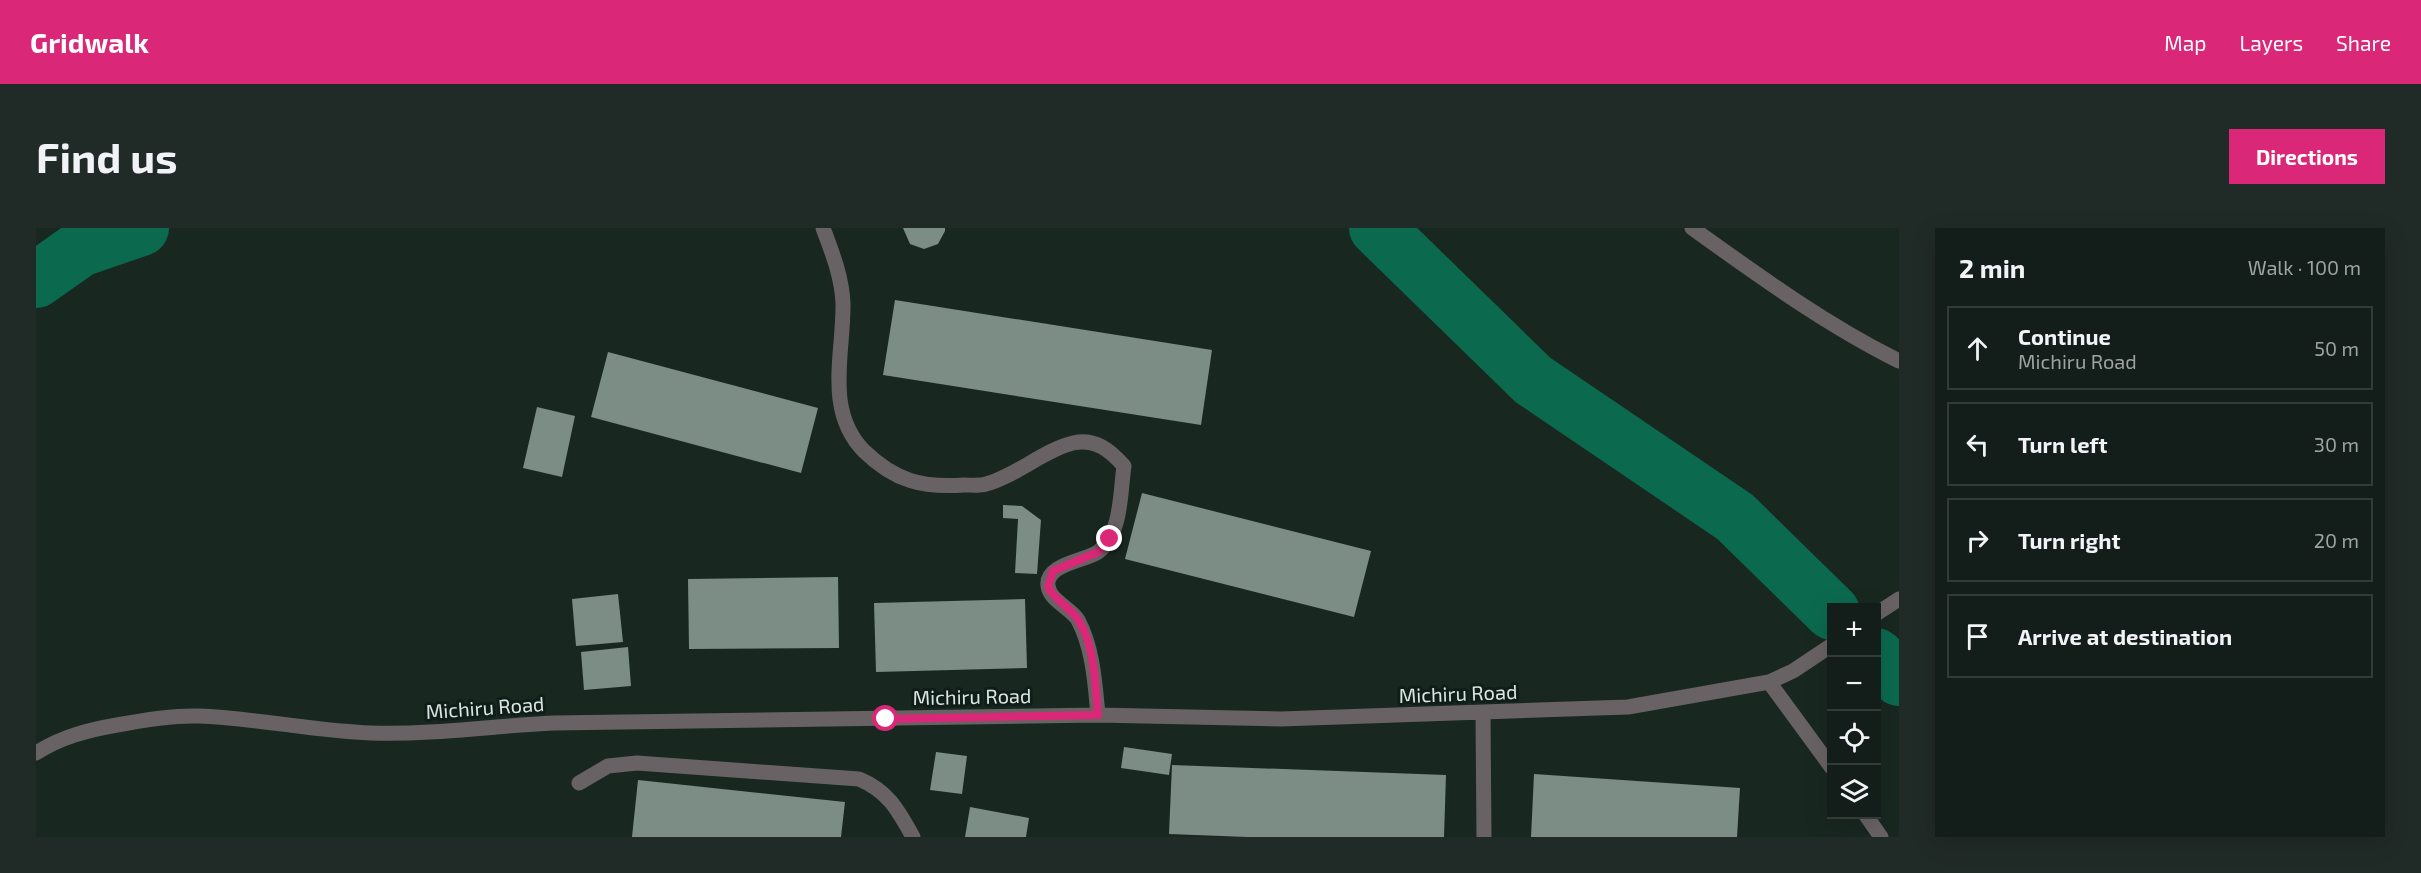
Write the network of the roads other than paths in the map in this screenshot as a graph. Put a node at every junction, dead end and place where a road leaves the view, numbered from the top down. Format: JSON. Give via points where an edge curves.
{"nodes":[{"id":1,"x":823,"y":228,"type":"edge"},
{"id":2,"x":1692,"y":228,"type":"edge"},
{"id":3,"x":1899,"y":362,"type":"edge"},
{"id":4,"x":1899,"y":599,"type":"edge"},
{"id":5,"x":1881,"y":611,"type":"edge"},
{"id":6,"x":1827,"y":648,"type":"edge"},
{"id":7,"x":1769,"y":682,"type":"junction"},
{"id":8,"x":1483,"y":714,"type":"junction"},
{"id":9,"x":1098,"y":715,"type":"junction"},
{"id":10,"x":36,"y":753,"type":"edge"},
{"id":11,"x":1830,"y":765,"type":"edge"},
{"id":12,"x":579,"y":783,"type":"dead end"},
{"id":13,"x":1868,"y":819,"type":"edge"},
{"id":14,"x":913,"y":837,"type":"edge"},
{"id":15,"x":1484,"y":837,"type":"edge"},
{"id":16,"x":1881,"y":837,"type":"edge"}],
"edges":[{"from":1,"to":9,"type":"street","via":[[836,264],[843,302],[838,402],[863,450],[893,474],[932,487],[987,484],[1073,443],[1099,444],[1124,466],[1118,514],[1110,539],[1098,552],[1053,571],[1048,580],[1053,597],[1076,618],[1087,639]]},
{"from":2,"to":3,"type":"street","via":[[1809,310]]},
{"from":4,"to":5,"type":"street"},
{"from":6,"to":7,"type":"street","name":"Michiru Road"},
{"from":7,"to":8,"type":"street","name":"Michiru Road","via":[[1628,707]]},
{"from":7,"to":11,"type":"street"},
{"from":8,"to":9,"type":"street","name":"Michiru Road","via":[[1281,718]]},
{"from":8,"to":15,"type":"street"},
{"from":9,"to":10,"type":"street","name":"Michiru Road","via":[[553,723],[415,734],[316,729],[197,716],[144,720],[84,731]]},
{"from":12,"to":14,"type":"street","via":[[608,766],[637,763],[859,779],[879,788]]},
{"from":13,"to":16,"type":"street"}]}
